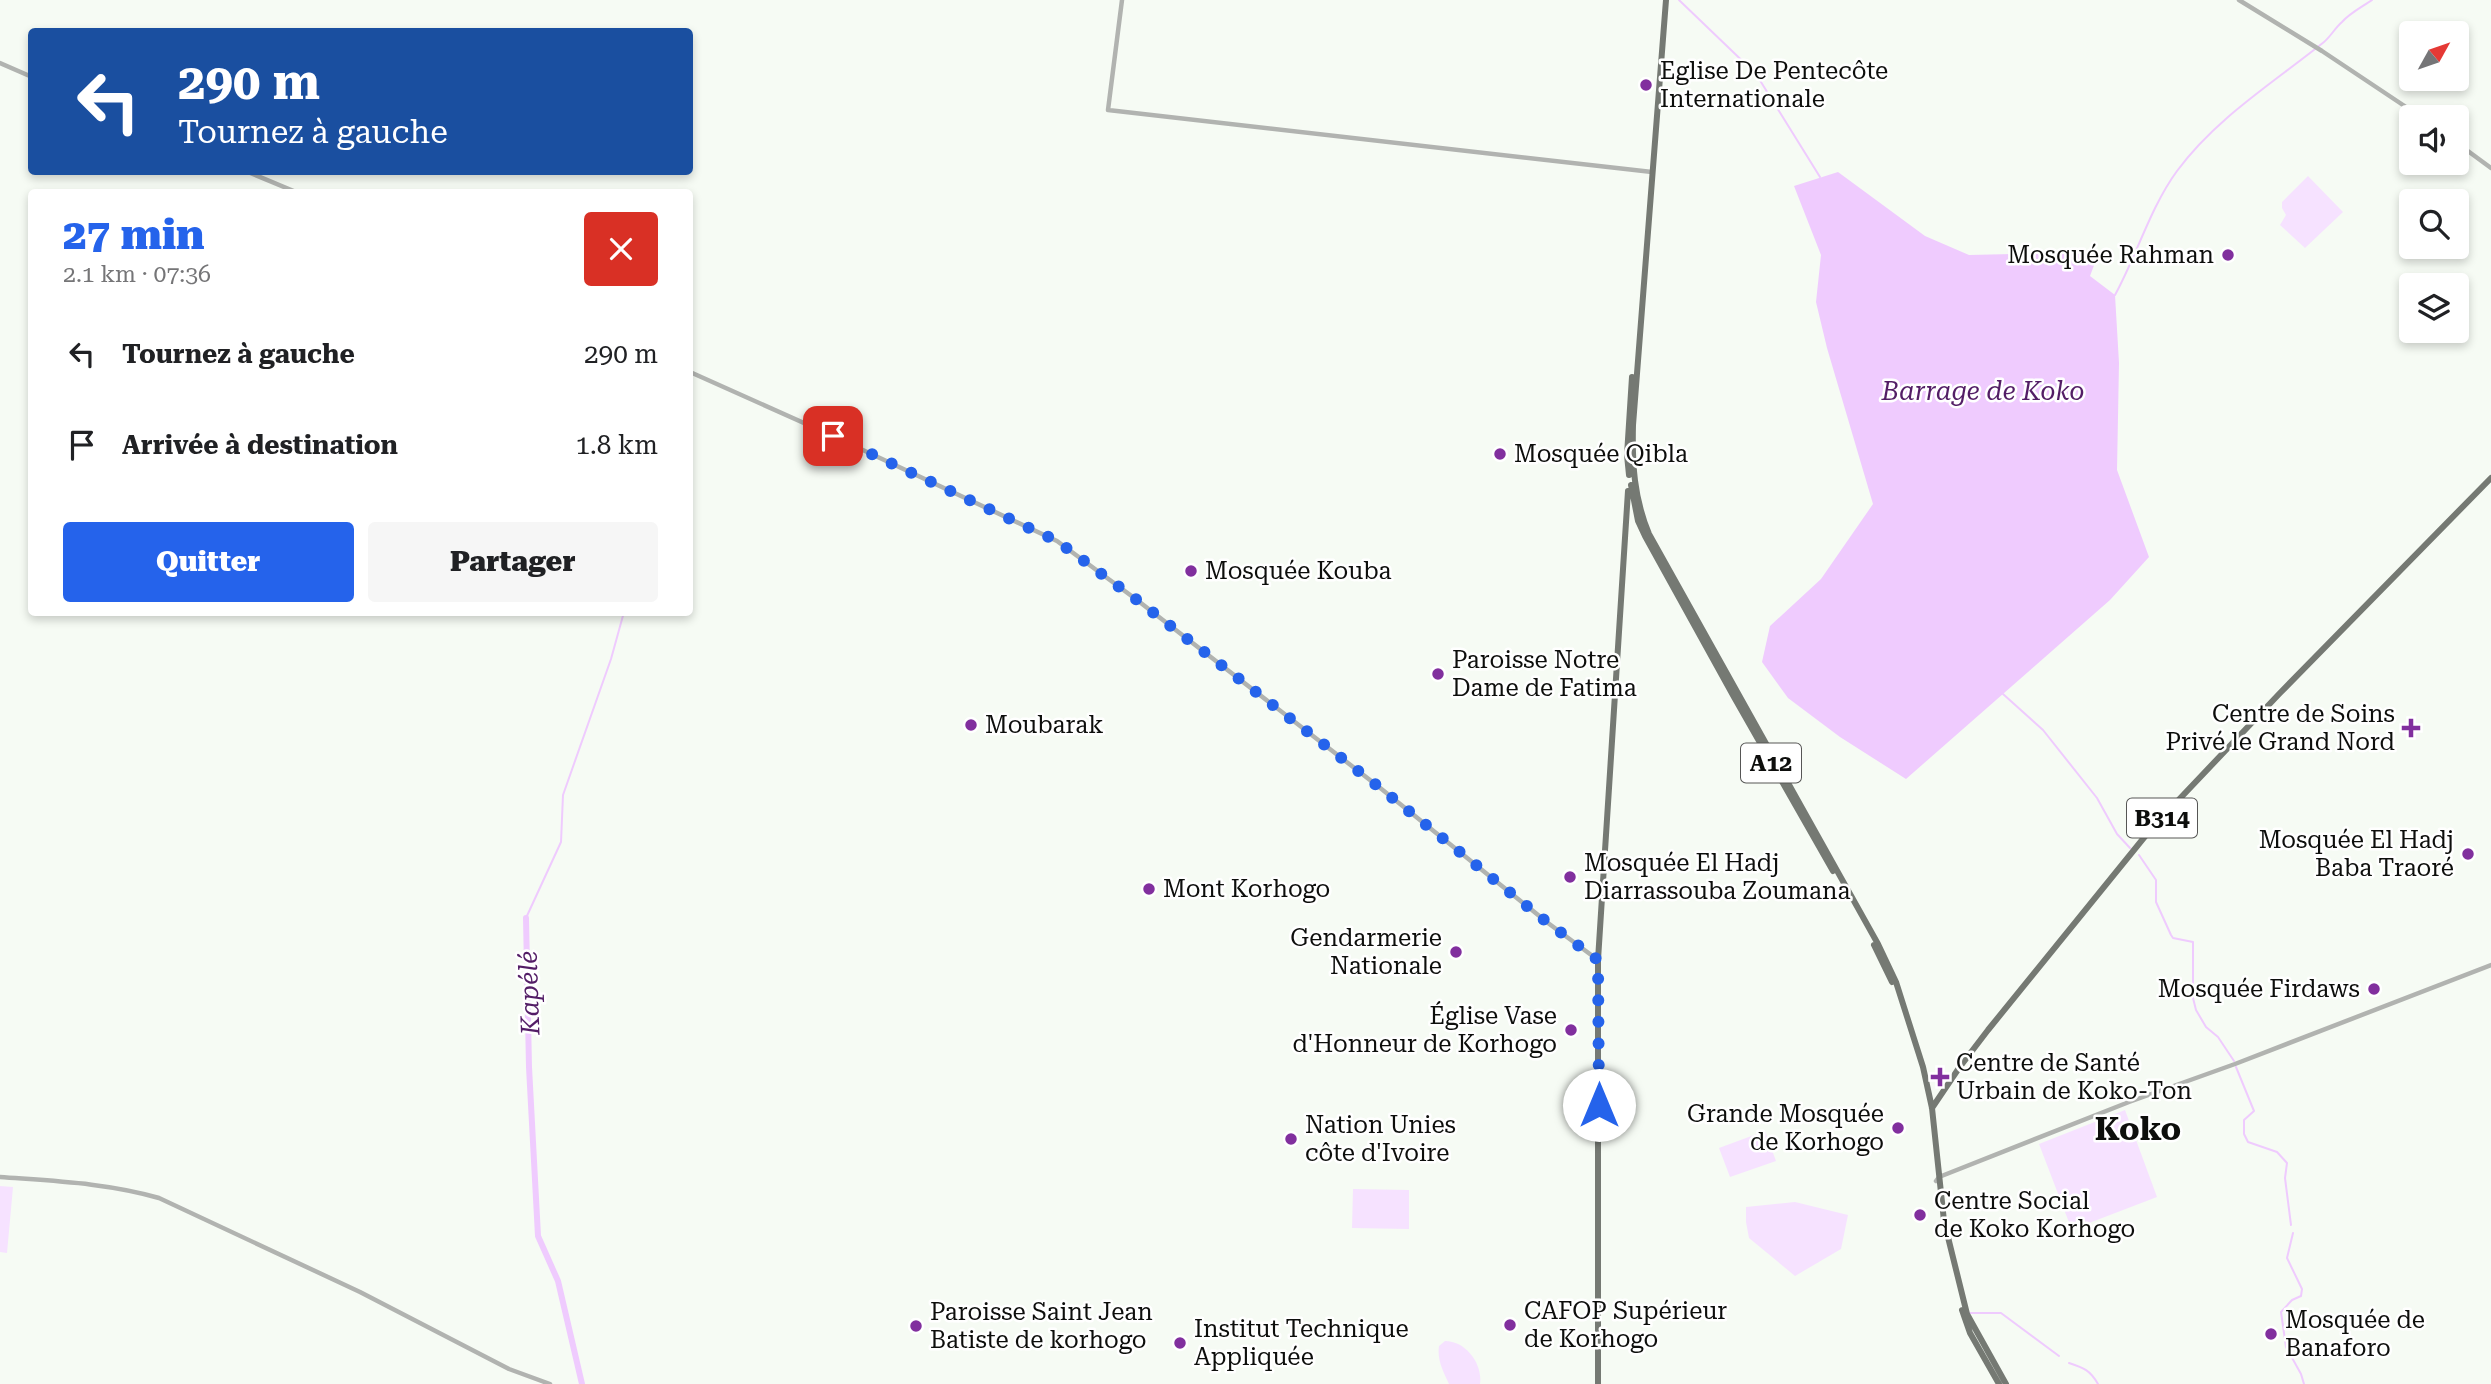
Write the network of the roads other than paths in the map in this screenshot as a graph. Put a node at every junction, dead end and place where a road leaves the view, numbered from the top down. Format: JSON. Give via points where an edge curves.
{"nodes":[{"id":1,"x":1122,"y":0,"type":"edge"},
{"id":2,"x":1667,"y":0,"type":"edge"},
{"id":3,"x":2239,"y":0,"type":"edge"},
{"id":4,"x":0,"y":63,"type":"edge"},
{"id":5,"x":28,"y":75,"type":"edge"},
{"id":6,"x":2403,"y":105,"type":"edge"},
{"id":7,"x":2469,"y":152,"type":"edge"},
{"id":8,"x":2491,"y":168,"type":"edge"},
{"id":9,"x":1652,"y":172,"type":"junction"},
{"id":10,"x":255,"y":175,"type":"edge"},
{"id":11,"x":289,"y":189,"type":"edge"},
{"id":12,"x":693,"y":373,"type":"edge"},
{"id":13,"x":2491,"y":478,"type":"edge"},
{"id":14,"x":1632,"y":482,"type":"junction"},
{"id":15,"x":1626,"y":520,"type":"junction"},
{"id":16,"x":1638,"y":521,"type":"junction"},
{"id":17,"x":1598,"y":960,"type":"junction"},
{"id":18,"x":2491,"y":965,"type":"edge"},
{"id":19,"x":1931,"y":1110,"type":"junction"},
{"id":20,"x":0,"y":1177,"type":"edge"},
{"id":21,"x":1938,"y":1179,"type":"junction"},
{"id":22,"x":1964,"y":1313,"type":"junction"},
{"id":23,"x":550,"y":1384,"type":"edge"},
{"id":24,"x":1598,"y":1384,"type":"edge"},
{"id":25,"x":1998,"y":1384,"type":"edge"},
{"id":26,"x":2006,"y":1384,"type":"edge"}],
"edges":[{"from":1,"to":9,"type":"street","via":[[1108,110]]},
{"from":2,"to":9,"type":"main road","number":"A12"},
{"from":3,"to":6,"type":"street"},
{"from":4,"to":5,"type":"street"},
{"from":7,"to":8,"type":"street"},
{"from":9,"to":14,"type":"main road","number":"A12"},
{"from":10,"to":11,"type":"street"},
{"from":12,"to":17,"type":"street","via":[[1057,541]]},
{"from":13,"to":19,"type":"main road","number":"B314","via":[[2151,829],[1988,1030]]},
{"from":14,"to":15,"type":"main road","number":"A12"},
{"from":14,"to":16,"type":"main road","number":"A12"},
{"from":14,"to":19,"type":"main road","number":"A12","via":[[1649,534],[1884,956],[1922,1062]]},
{"from":15,"to":16,"type":"main road"},
{"from":15,"to":17,"type":"main road","number":"A12"},
{"from":16,"to":19,"type":"main road","number":"A12","via":[[1875,947],[1892,982]]},
{"from":17,"to":24,"type":"main road","number":"A12"},
{"from":18,"to":21,"type":"street"},
{"from":19,"to":21,"type":"main road","number":"A12"},
{"from":20,"to":23,"type":"street","via":[[89,1185],[159,1198],[360,1292],[509,1369]]},
{"from":21,"to":22,"type":"main road","number":"A12"},
{"from":22,"to":25,"type":"main road","number":"A12"},
{"from":22,"to":26,"type":"main road","number":"A12"}]}
